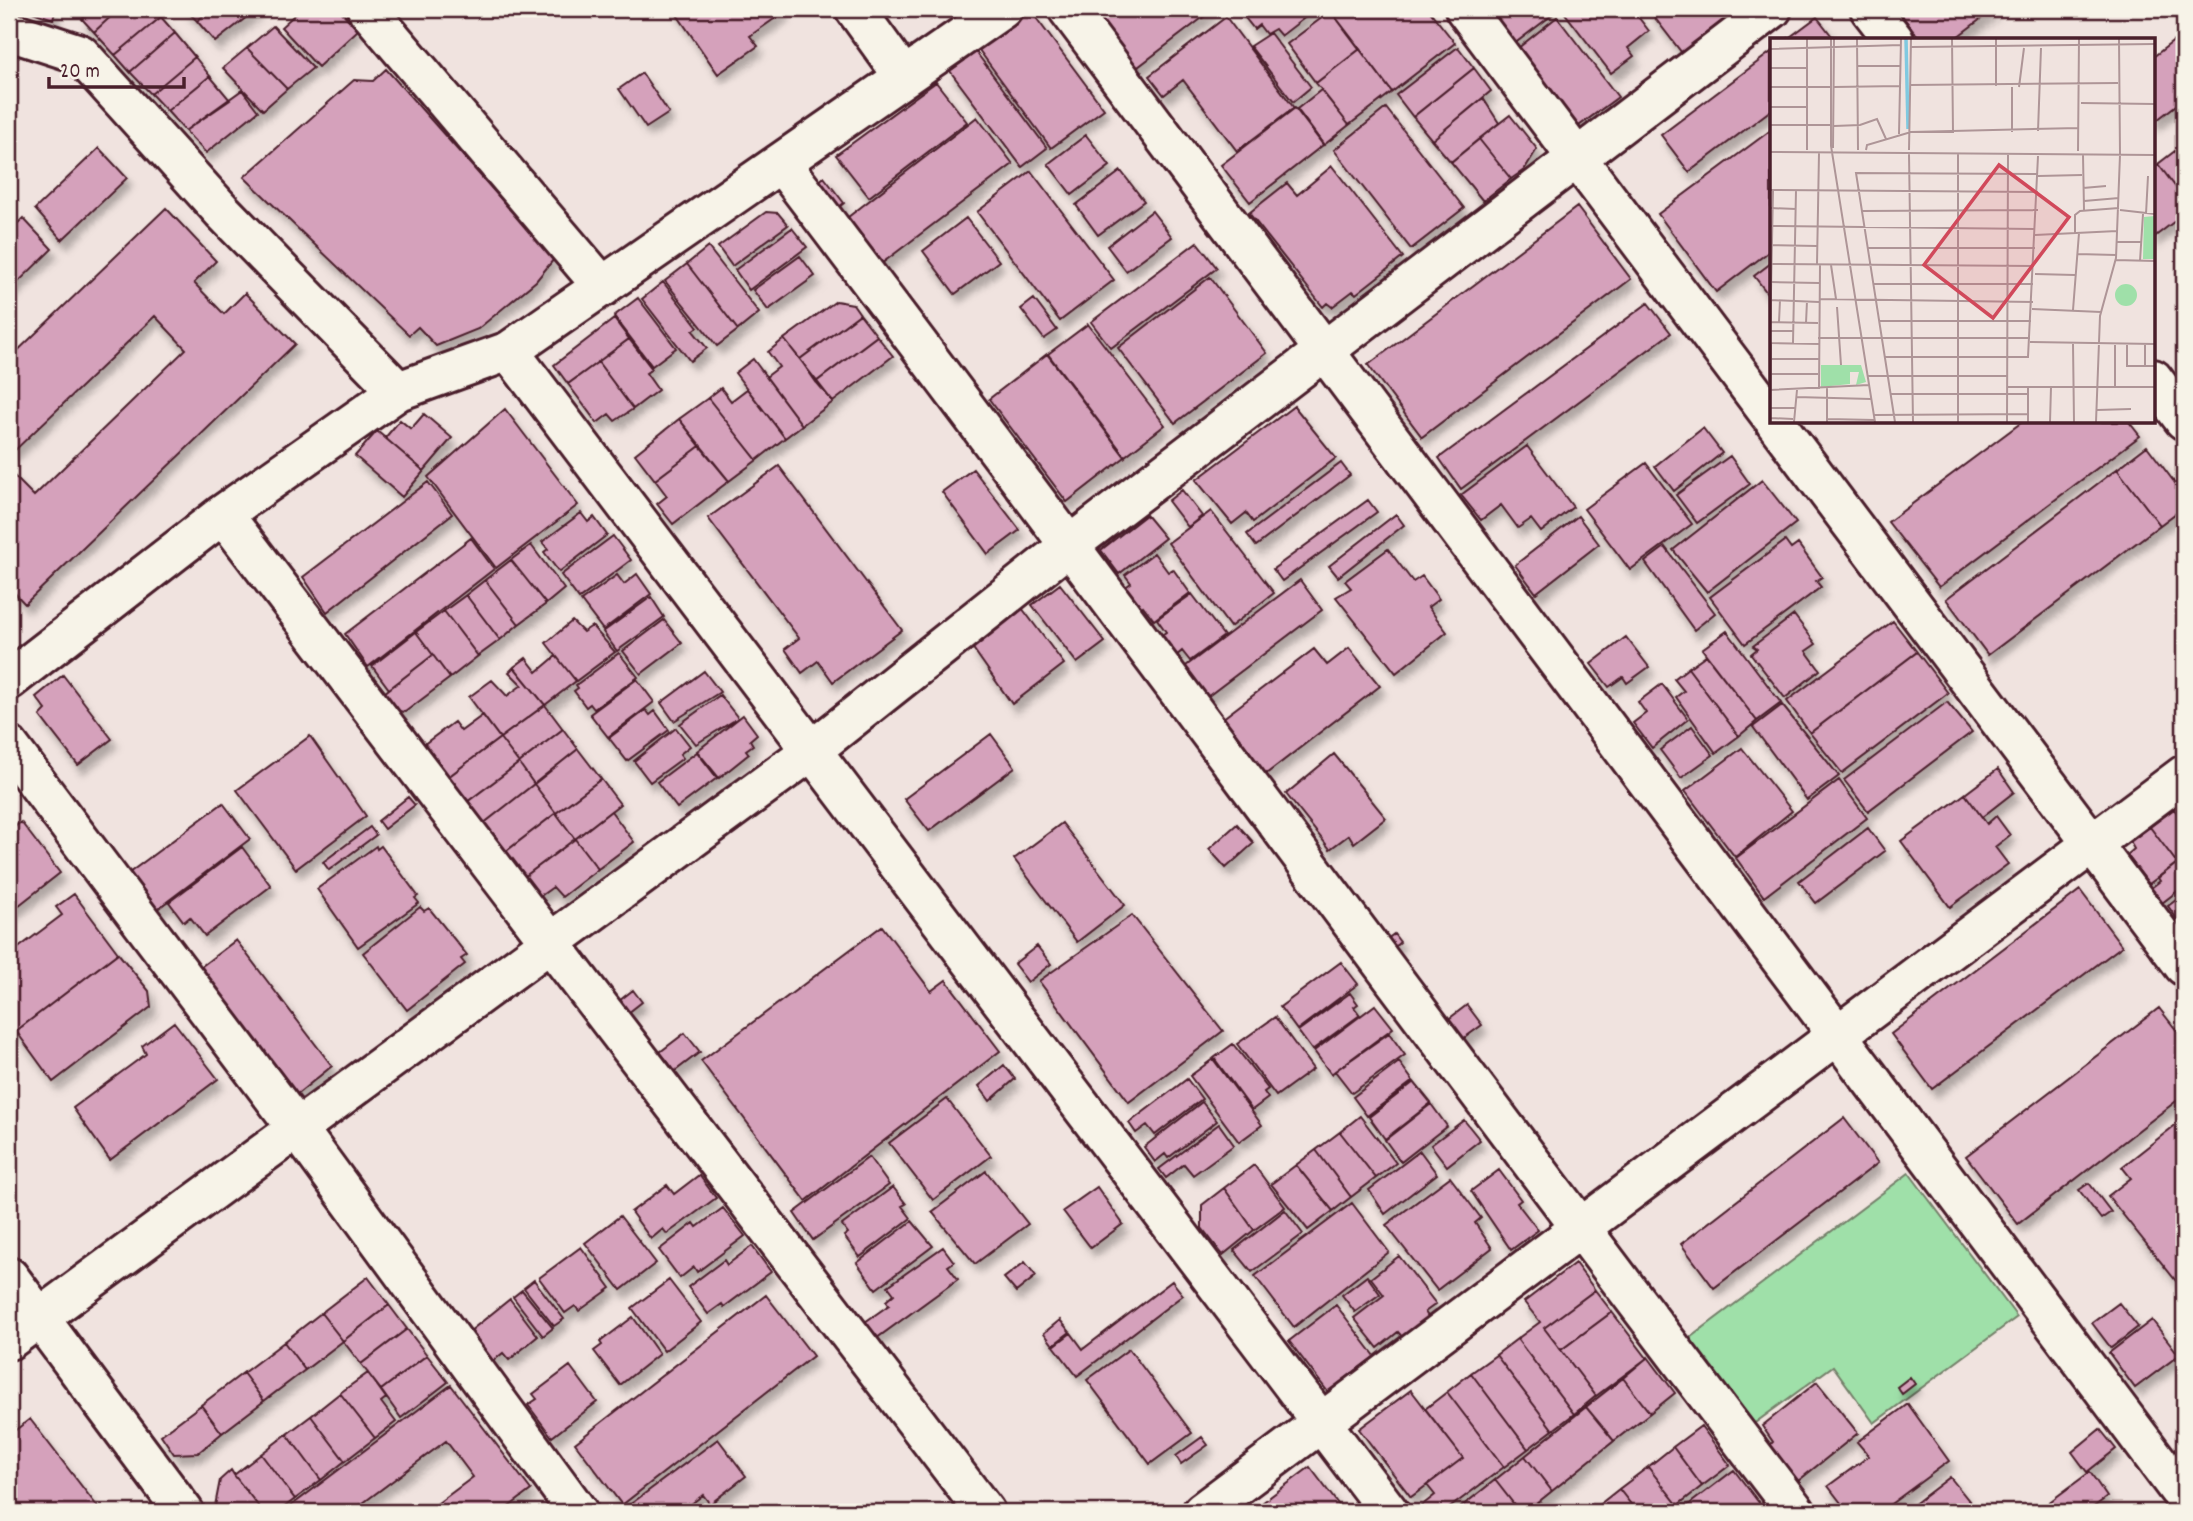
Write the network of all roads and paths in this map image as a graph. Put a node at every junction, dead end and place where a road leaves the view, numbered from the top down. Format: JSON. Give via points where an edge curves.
{"nodes":[{"id":1,"x":368,"y":9,"type":"edge"},
{"id":2,"x":855,"y":9,"type":"edge"},
{"id":3,"x":1002,"y":9,"type":"edge"},
{"id":4,"x":1068,"y":9,"type":"edge"},
{"id":5,"x":1465,"y":9,"type":"edge"},
{"id":6,"x":1772,"y":9,"type":"edge"},
{"id":7,"x":1870,"y":9,"type":"edge"},
{"id":8,"x":9,"y":31,"type":"edge"},
{"id":9,"x":1892,"y":38,"type":"edge"},
{"id":10,"x":904,"y":77,"type":"junction"},
{"id":11,"x":1577,"y":158,"type":"junction"},
{"id":12,"x":781,"y":163,"type":"junction"},
{"id":13,"x":603,"y":287,"type":"junction"},
{"id":14,"x":509,"y":351,"type":"junction"},
{"id":15,"x":1325,"y":351,"type":"junction"},
{"id":16,"x":2154,"y":380,"type":"edge"},
{"id":17,"x":398,"y":391,"type":"junction"},
{"id":18,"x":1770,"y":415,"type":"edge"},
{"id":19,"x":2184,"y":420,"type":"edge"},
{"id":20,"x":1777,"y":424,"type":"edge"},
{"id":21,"x":223,"y":514,"type":"junction"},
{"id":22,"x":1071,"y":544,"type":"junction"},
{"id":23,"x":9,"y":680,"type":"edge"},
{"id":24,"x":9,"y":746,"type":"edge"},
{"id":25,"x":813,"y":749,"type":"junction"},
{"id":26,"x":2184,"y":775,"type":"edge"},
{"id":27,"x":2092,"y":842,"type":"junction"},
{"id":28,"x":551,"y":941,"type":"junction"},
{"id":29,"x":2184,"y":967,"type":"edge"},
{"id":30,"x":1837,"y":1036,"type":"junction"},
{"id":31,"x":297,"y":1128,"type":"junction"},
{"id":32,"x":1578,"y":1228,"type":"junction"},
{"id":33,"x":9,"y":1277,"type":"edge"},
{"id":34,"x":40,"y":1318,"type":"junction"},
{"id":35,"x":9,"y":1340,"type":"edge"},
{"id":36,"x":1322,"y":1423,"type":"junction"},
{"id":37,"x":2184,"y":1497,"type":"edge"},
{"id":38,"x":184,"y":1512,"type":"edge"},
{"id":39,"x":578,"y":1512,"type":"edge"},
{"id":40,"x":985,"y":1512,"type":"edge"},
{"id":41,"x":1202,"y":1512,"type":"edge"},
{"id":42,"x":1390,"y":1512,"type":"edge"},
{"id":43,"x":1796,"y":1512,"type":"edge"}],
"edges":[{"from":1,"to":13,"type":"street"},
{"from":2,"to":10,"type":"street"},
{"from":3,"to":10,"type":"street"},
{"from":4,"to":15,"type":"street"},
{"from":5,"to":11,"type":"street"},
{"from":6,"to":11,"type":"street"},
{"from":7,"to":9,"type":"street"},
{"from":8,"to":17,"type":"street","via":[[80,54],[222,211]]},
{"from":10,"to":12,"type":"street"},
{"from":11,"to":15,"type":"street"},
{"from":11,"to":18,"type":"street"},
{"from":12,"to":13,"type":"street"},
{"from":12,"to":22,"type":"street"},
{"from":13,"to":14,"type":"street"},
{"from":14,"to":17,"type":"street"},
{"from":14,"to":25,"type":"street"},
{"from":15,"to":22,"type":"street"},
{"from":15,"to":30,"type":"street"},
{"from":16,"to":19,"type":"street"},
{"from":17,"to":21,"type":"street"},
{"from":20,"to":27,"type":"street"},
{"from":21,"to":23,"type":"street"},
{"from":21,"to":28,"type":"street"},
{"from":22,"to":25,"type":"street"},
{"from":22,"to":32,"type":"street"},
{"from":24,"to":31,"type":"street"},
{"from":25,"to":28,"type":"street"},
{"from":25,"to":36,"type":"street"},
{"from":26,"to":27,"type":"street"},
{"from":27,"to":29,"type":"street"},
{"from":27,"to":30,"type":"street"},
{"from":28,"to":31,"type":"street"},
{"from":28,"to":40,"type":"street"},
{"from":30,"to":32,"type":"street"},
{"from":30,"to":37,"type":"street"},
{"from":31,"to":34,"type":"street"},
{"from":31,"to":39,"type":"street"},
{"from":32,"to":36,"type":"street"},
{"from":32,"to":43,"type":"street"},
{"from":33,"to":34,"type":"street"},
{"from":34,"to":35,"type":"street"},
{"from":34,"to":38,"type":"street"},
{"from":36,"to":41,"type":"street"},
{"from":36,"to":42,"type":"street"}]}
